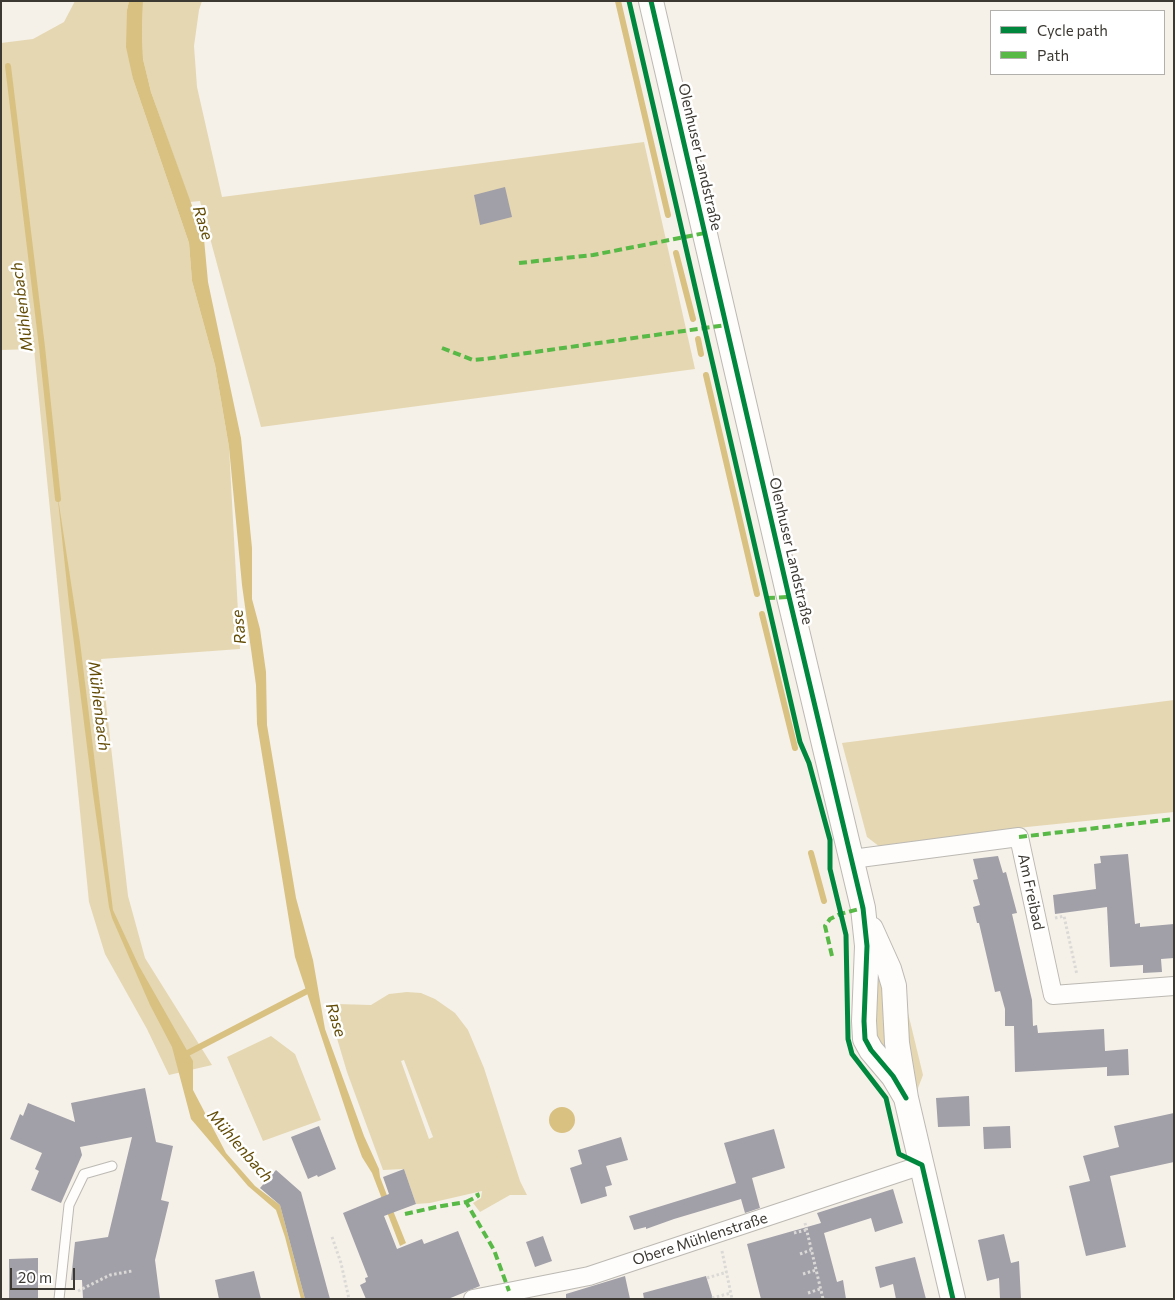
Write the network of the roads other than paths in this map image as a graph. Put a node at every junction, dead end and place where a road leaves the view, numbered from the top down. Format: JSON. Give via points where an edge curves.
{"nodes":[{"id":1,"x":651,"y":1,"type":"edge"},
{"id":2,"x":852,"y":859,"type":"junction"},
{"id":3,"x":863,"y":908,"type":"junction"},
{"id":4,"x":1174,"y":986,"type":"edge"},
{"id":5,"x":906,"y":1098,"type":"junction"},
{"id":6,"x":922,"y":1165,"type":"junction"},
{"id":7,"x":112,"y":1166,"type":"dead end"},
{"id":8,"x":59,"y":1299,"type":"edge"},
{"id":9,"x":473,"y":1299,"type":"edge"},
{"id":10,"x":953,"y":1299,"type":"edge"}],
"edges":[{"from":1,"to":2,"type":"street","name":"Olenhuser Landstraße"},
{"from":2,"to":3,"type":"street","name":"Olenhuser Landstraße"},
{"from":2,"to":4,"type":"street","name":"Am Freibad","via":[[1019,837],[1053,995]]},
{"from":3,"to":5,"type":"street","name":"Olenhuser Landstraße","via":[[890,969],[894,986],[897,1043]]},
{"from":3,"to":5,"type":"street","name":"Olenhuser Landstraße","via":[[867,958],[865,1039]]},
{"from":5,"to":6,"type":"street","name":"Olenhuser Landstraße"},
{"from":6,"to":9,"type":"street","name":"Obere Mühlenstraße","via":[[589,1276]]},
{"from":6,"to":10,"type":"street","name":"Olenhuser Landstraße"},
{"from":7,"to":8,"type":"lane","via":[[84,1174],[69,1205]]}]}
